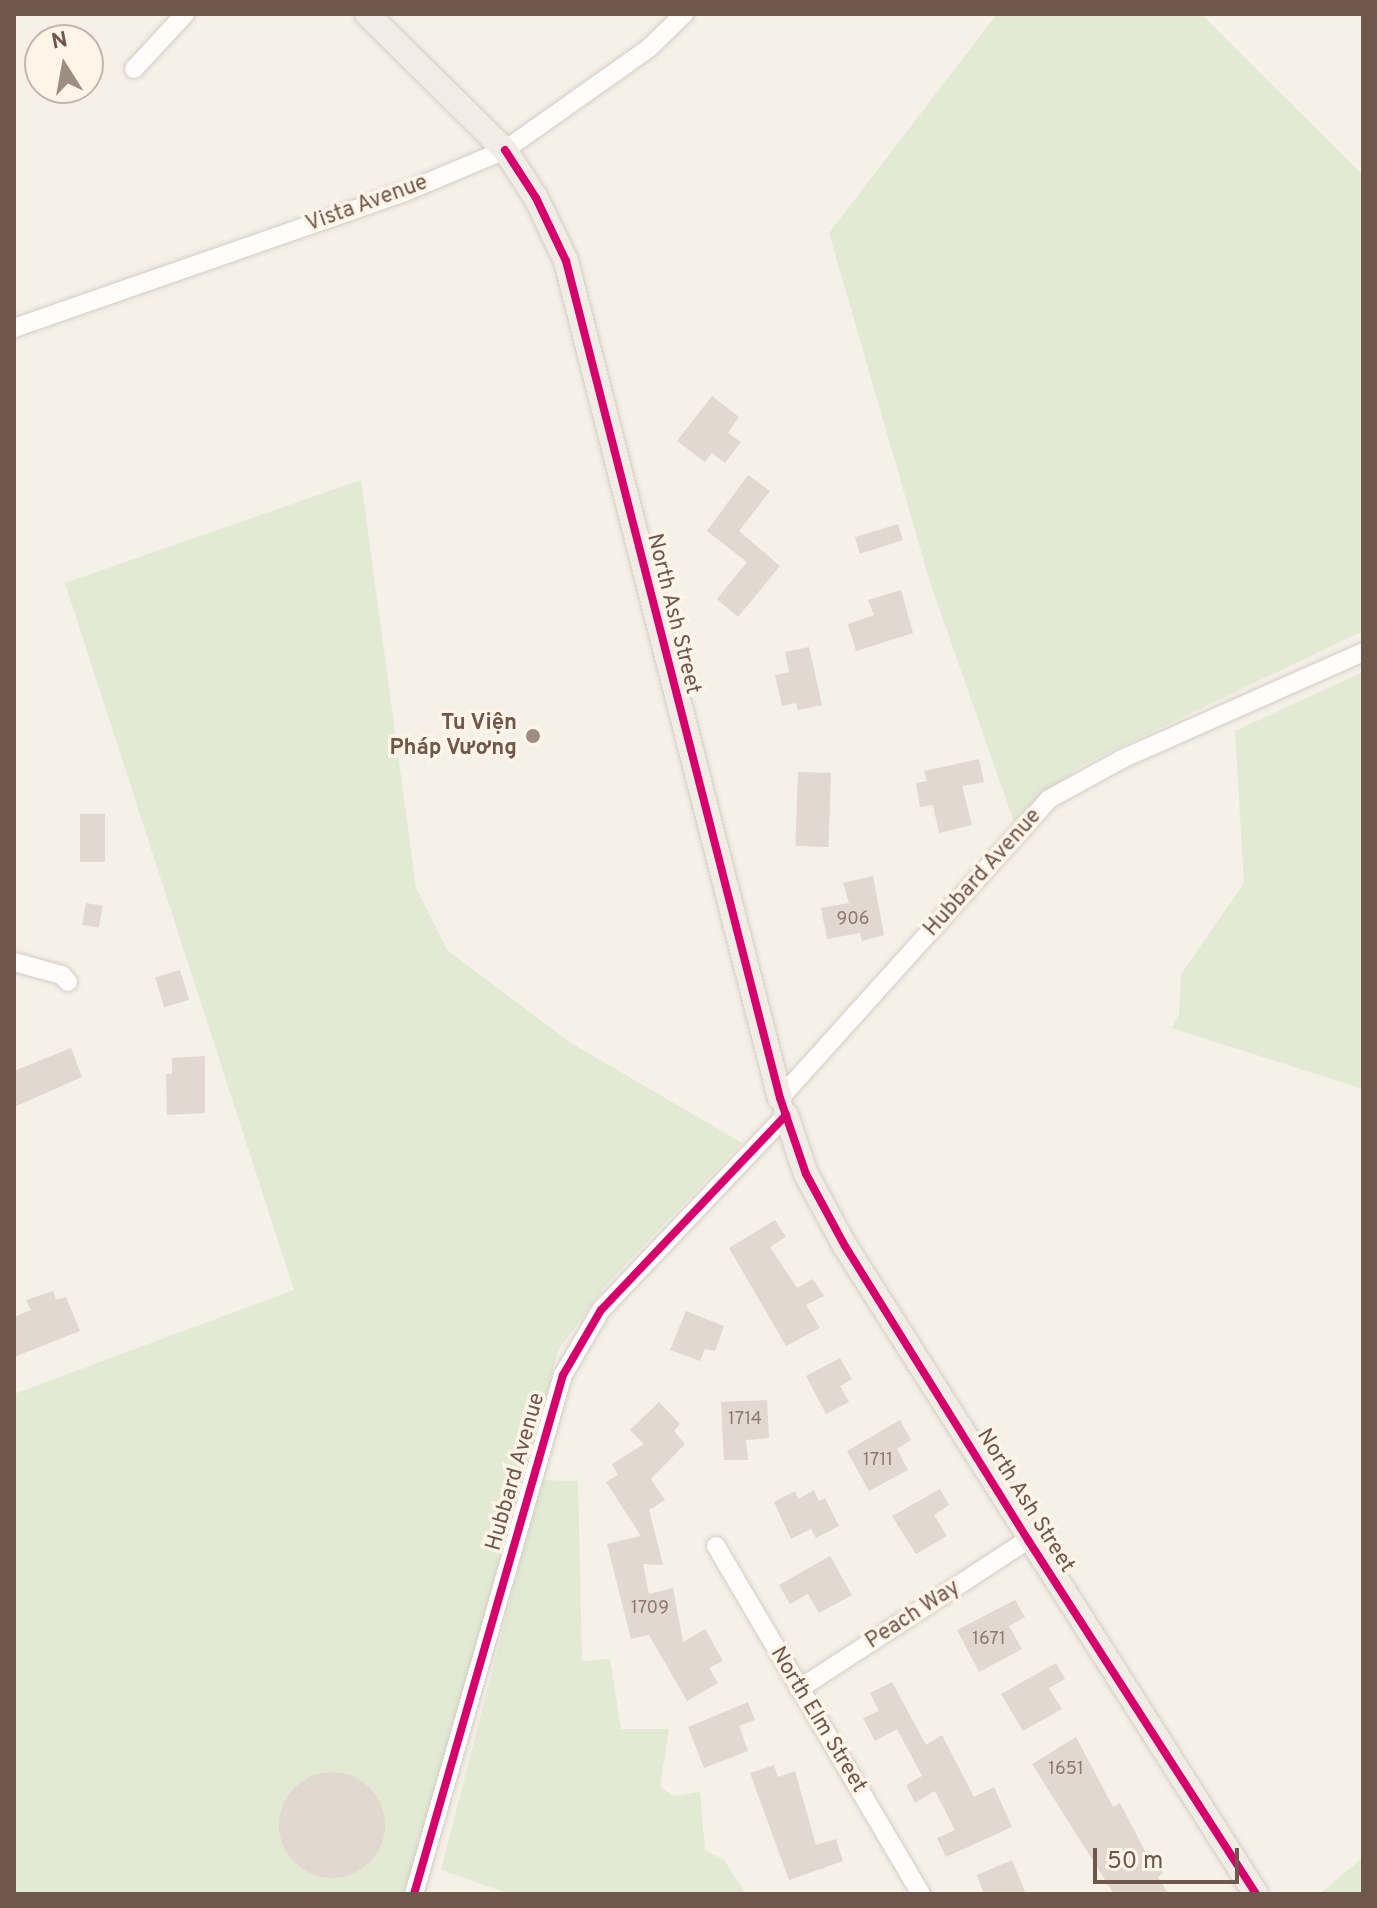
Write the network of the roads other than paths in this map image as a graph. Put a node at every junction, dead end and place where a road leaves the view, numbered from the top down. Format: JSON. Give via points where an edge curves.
{"nodes":[{"id":1,"x":185,"y":14,"type":"edge"},
{"id":2,"x":367,"y":14,"type":"edge"},
{"id":3,"x":684,"y":14,"type":"edge"},
{"id":4,"x":134,"y":69,"type":"dead end"},
{"id":5,"x":505,"y":150,"type":"junction"},
{"id":6,"x":14,"y":328,"type":"edge"},
{"id":7,"x":1363,"y":652,"type":"edge"},
{"id":8,"x":14,"y":962,"type":"edge"},
{"id":9,"x":68,"y":982,"type":"dead end"},
{"id":10,"x":783,"y":1107,"type":"junction"},
{"id":11,"x":1028,"y":1540,"type":"junction"},
{"id":12,"x":716,"y":1546,"type":"dead end"},
{"id":13,"x":799,"y":1689,"type":"junction"},
{"id":14,"x":414,"y":1894,"type":"edge"},
{"id":15,"x":921,"y":1894,"type":"edge"},
{"id":16,"x":1256,"y":1894,"type":"edge"}],
"edges":[{"from":1,"to":4,"type":"street"},
{"from":2,"to":5,"type":"main road","name":"North Ash Street"},
{"from":3,"to":5,"type":"street","name":"Vista Avenue","via":[[649,48]]},
{"from":5,"to":6,"type":"street","name":"Vista Avenue","via":[[405,192]]},
{"from":5,"to":10,"type":"main road","name":"North Ash Street","via":[[536,198],[566,261]]},
{"from":7,"to":10,"type":"street","name":"Hubbard Avenue","via":[[1122,759],[1049,799]]},
{"from":8,"to":9,"type":"street","via":[[62,975]]},
{"from":10,"to":11,"type":"main road","name":"North Ash Street","via":[[806,1174],[845,1246]]},
{"from":10,"to":14,"type":"street","name":"Hubbard Avenue","via":[[601,1310],[563,1375]]},
{"from":11,"to":13,"type":"street","name":"Peach Way"},
{"from":11,"to":16,"type":"main road","name":"North Ash Street"},
{"from":12,"to":13,"type":"street","name":"North Elm Street"},
{"from":13,"to":15,"type":"street","name":"North Elm Street"}]}
